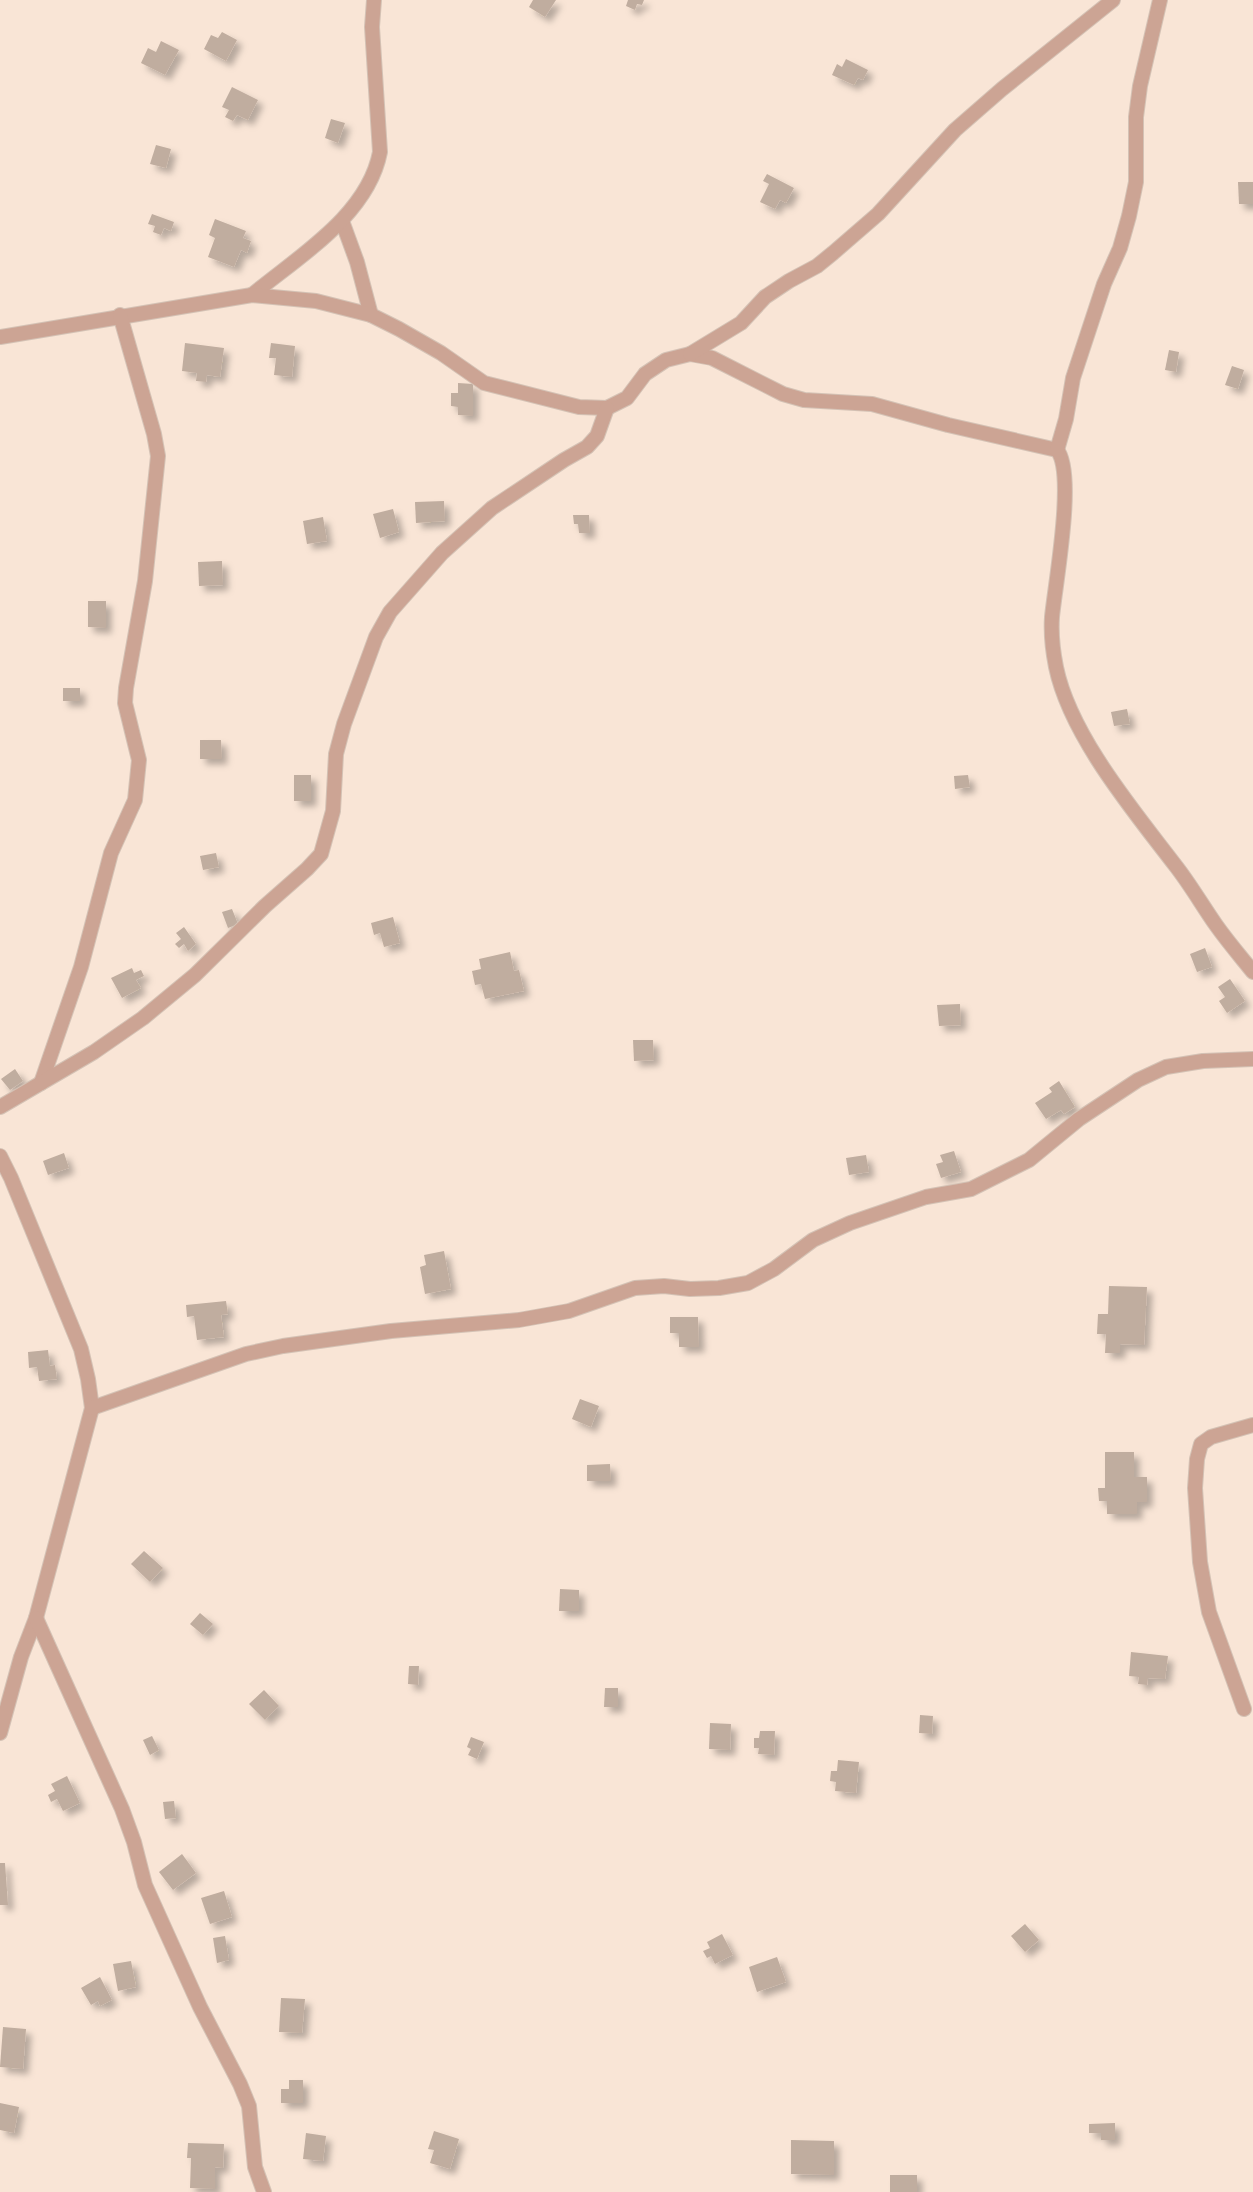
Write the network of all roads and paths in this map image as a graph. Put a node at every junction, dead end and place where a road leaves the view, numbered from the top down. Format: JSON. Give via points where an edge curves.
{"nodes":[{"id":1,"x":374,"y":0,"type":"edge"},
{"id":2,"x":1113,"y":0,"type":"edge"},
{"id":3,"x":1160,"y":0,"type":"edge"},
{"id":4,"x":342,"y":221,"type":"junction"},
{"id":5,"x":252,"y":295,"type":"junction"},
{"id":6,"x":120,"y":315,"type":"junction"},
{"id":7,"x":371,"y":315,"type":"junction"},
{"id":8,"x":0,"y":337,"type":"edge"},
{"id":9,"x":690,"y":354,"type":"junction"},
{"id":10,"x":608,"y":408,"type":"junction"},
{"id":11,"x":1057,"y":450,"type":"junction"},
{"id":12,"x":1253,"y":972,"type":"edge"},
{"id":13,"x":1253,"y":1059,"type":"edge"},
{"id":14,"x":41,"y":1083,"type":"junction"},
{"id":15,"x":0,"y":1107,"type":"edge"},
{"id":16,"x":0,"y":1156,"type":"edge"},
{"id":17,"x":92,"y":1408,"type":"junction"},
{"id":18,"x":1253,"y":1425,"type":"edge"},
{"id":19,"x":36,"y":1618,"type":"junction"},
{"id":20,"x":1244,"y":1709,"type":"dead end"},
{"id":21,"x":0,"y":1733,"type":"edge"},
{"id":22,"x":264,"y":2192,"type":"edge"}],
"edges":[{"from":1,"to":4,"type":"street","via":[[372,27],[380,152],[369,186]]},
{"from":2,"to":9,"type":"street","via":[[955,130],[878,214],[833,253],[765,297],[741,323]]},
{"from":3,"to":11,"type":"street","via":[[1140,86],[1136,182],[1129,216],[1073,378]]},
{"from":4,"to":5,"type":"street"},
{"from":4,"to":7,"type":"street"},
{"from":5,"to":6,"type":"street"},
{"from":5,"to":7,"type":"street","via":[[316,301]]},
{"from":6,"to":8,"type":"street"},
{"from":6,"to":14,"type":"street","via":[[158,456],[145,581],[125,703],[139,760],[138,783],[131,813],[111,853],[81,967]]},
{"from":7,"to":10,"type":"street","via":[[441,353],[484,383],[579,407]]},
{"from":9,"to":10,"type":"street","via":[[666,360],[645,374],[627,399]]},
{"from":9,"to":11,"type":"street","via":[[712,358],[783,394],[804,400],[872,404]]},
{"from":10,"to":14,"type":"street","via":[[597,436],[587,447],[492,508],[442,553],[390,612],[376,637],[344,724],[336,754],[333,812],[321,854],[195,975],[143,1018]]},
{"from":11,"to":12,"type":"street","via":[[1062,456],[1064,499],[1052,619],[1056,666],[1067,703],[1135,814]]},
{"from":13,"to":17,"type":"street","via":[[1203,1060],[1166,1067],[1138,1080],[1079,1119],[1029,1160],[971,1189],[926,1197],[850,1223],[813,1240],[748,1283],[719,1288],[635,1288],[569,1311],[529,1318],[391,1330],[284,1346],[235,1358]]},
{"from":14,"to":15,"type":"street"},
{"from":16,"to":17,"type":"street","via":[[81,1349]]},
{"from":17,"to":19,"type":"street"},
{"from":18,"to":20,"type":"street","via":[[1211,1437],[1201,1444],[1195,1488],[1200,1562],[1209,1612]]},
{"from":19,"to":21,"type":"street"},
{"from":19,"to":22,"type":"street","via":[[122,1809],[145,1885],[249,2106],[255,2167]]}]}
